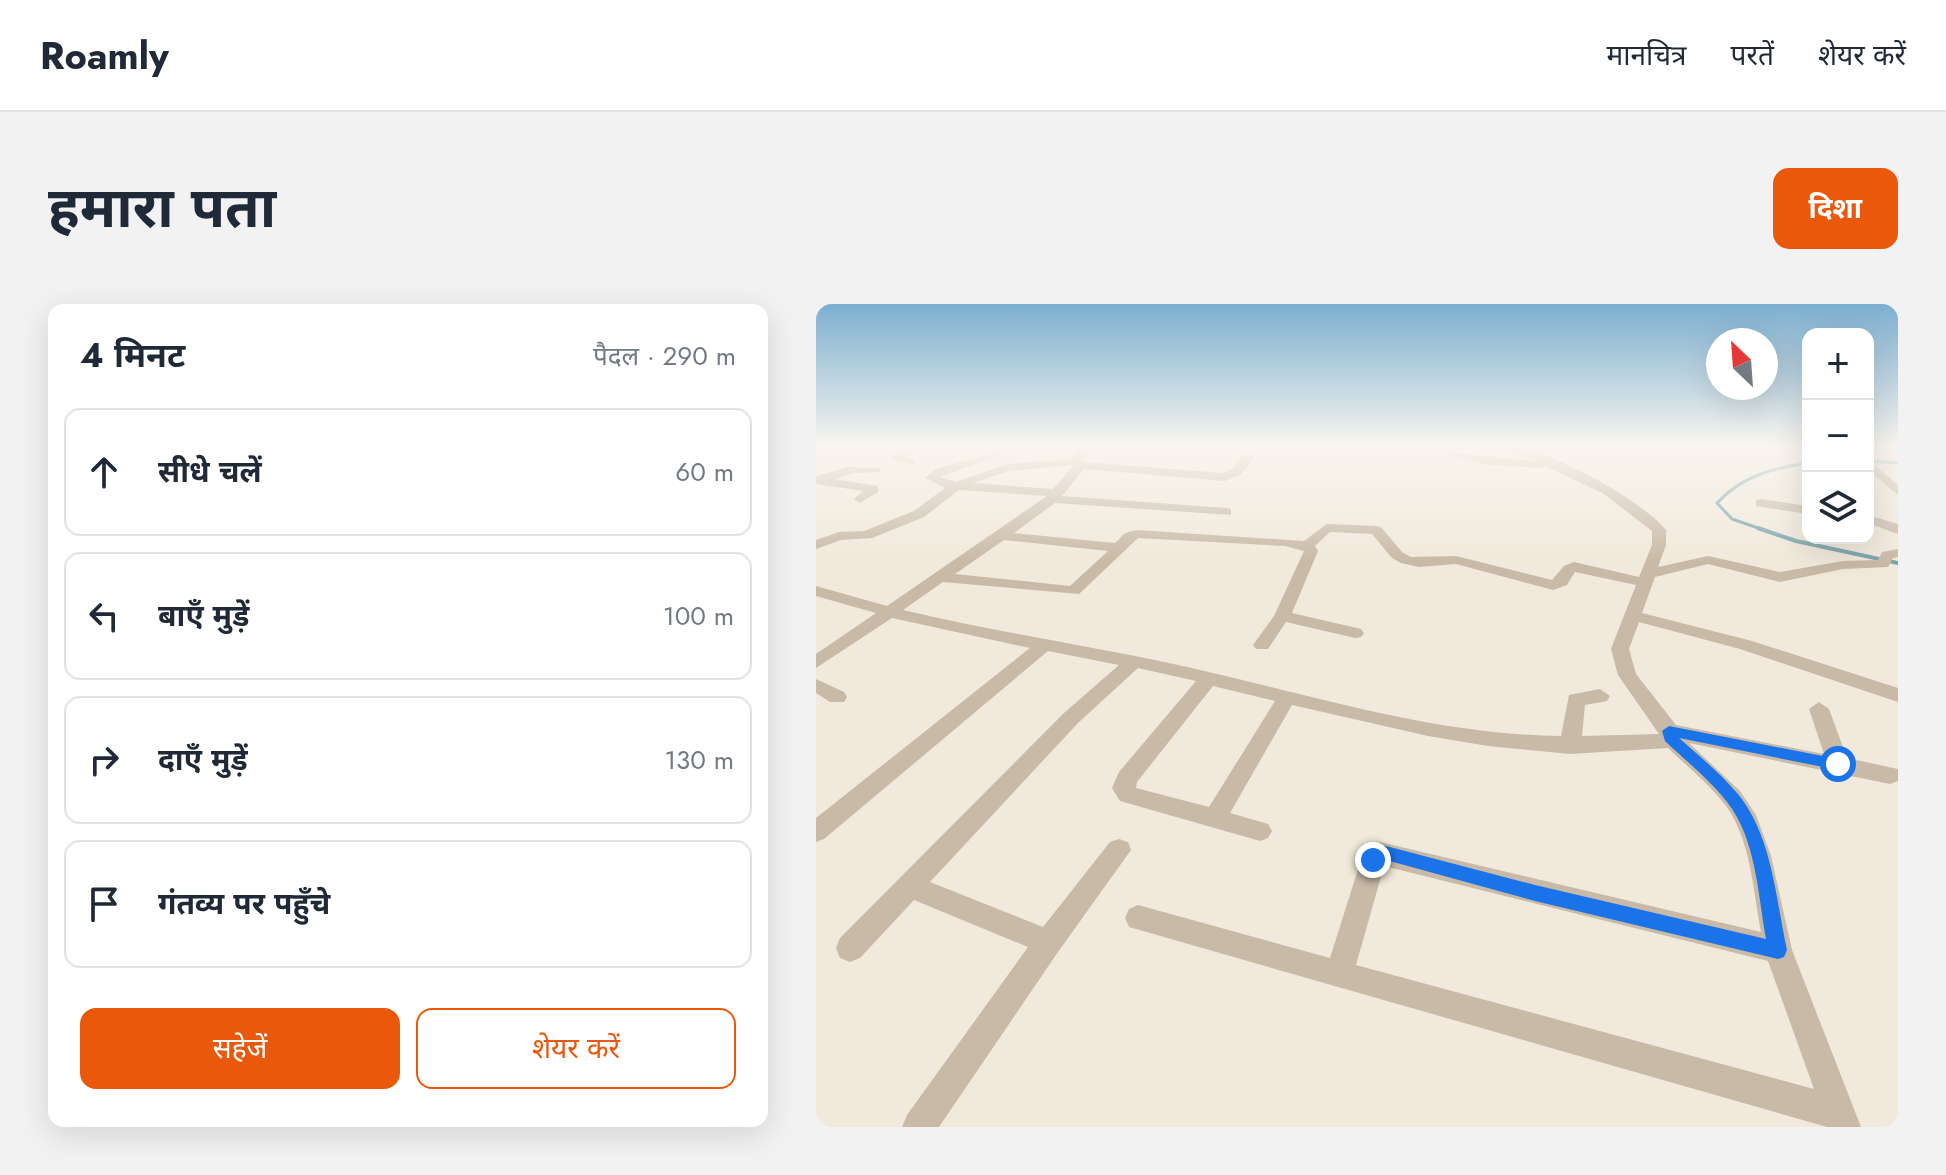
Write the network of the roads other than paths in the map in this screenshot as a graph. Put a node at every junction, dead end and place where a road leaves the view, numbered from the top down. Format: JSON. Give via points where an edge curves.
{"nodes":[{"id":1,"x":843,"y":484,"type":"edge"},
{"id":2,"x":942,"y":484,"type":"edge"},
{"id":3,"x":960,"y":484,"type":"edge"},
{"id":4,"x":1063,"y":484,"type":"edge"},
{"id":5,"x":1588,"y":484,"type":"edge"},
{"id":6,"x":955,"y":486,"type":"junction"},
{"id":7,"x":1055,"y":496,"type":"junction"},
{"id":8,"x":860,"y":499,"type":"dead end"},
{"id":9,"x":1761,"y":503,"type":"dead end"},
{"id":10,"x":1802,"y":509,"type":"edge"},
{"id":11,"x":1226,"y":512,"type":"dead end"},
{"id":12,"x":1874,"y":520,"type":"edge"},
{"id":13,"x":1898,"y":530,"type":"edge"},
{"id":14,"x":1003,"y":536,"type":"junction"},
{"id":15,"x":816,"y":545,"type":"edge"},
{"id":16,"x":1307,"y":546,"type":"junction"},
{"id":17,"x":1119,"y":548,"type":"junction"},
{"id":18,"x":1898,"y":553,"type":"edge"},
{"id":19,"x":937,"y":577,"type":"junction"},
{"id":20,"x":1644,"y":578,"type":"junction"},
{"id":21,"x":816,"y":591,"type":"edge"},
{"id":22,"x":886,"y":612,"type":"junction"},
{"id":23,"x":1631,"y":615,"type":"junction"},
{"id":24,"x":1282,"y":616,"type":"junction"},
{"id":25,"x":1355,"y":633,"type":"dead end"},
{"id":26,"x":1262,"y":645,"type":"dead end"},
{"id":27,"x":1043,"y":646,"type":"junction"},
{"id":28,"x":816,"y":662,"type":"edge"},
{"id":29,"x":1134,"y":662,"type":"junction"},
{"id":30,"x":1208,"y":679,"type":"junction"},
{"id":31,"x":816,"y":686,"type":"edge"},
{"id":32,"x":1898,"y":695,"type":"edge"},
{"id":33,"x":1288,"y":696,"type":"junction"},
{"id":34,"x":1600,"y":696,"type":"dead end"},
{"id":35,"x":837,"y":697,"type":"dead end"},
{"id":36,"x":1819,"y":709,"type":"dead end"},
{"id":37,"x":1669,"y":734,"type":"junction"},
{"id":38,"x":1570,"y":746,"type":"junction"},
{"id":39,"x":1838,"y":764,"type":"junction"},
{"id":40,"x":1890,"y":775,"type":"dead end"},
{"id":41,"x":1214,"y":819,"type":"junction"},
{"id":42,"x":1260,"y":831,"type":"dead end"},
{"id":43,"x":816,"y":832,"type":"edge"},
{"id":44,"x":1119,"y":850,"type":"dead end"},
{"id":45,"x":910,"y":886,"type":"junction"},
{"id":46,"x":1138,"y":918,"type":"dead end"},
{"id":47,"x":1048,"y":942,"type":"junction"},
{"id":48,"x":850,"y":948,"type":"dead end"},
{"id":49,"x":1778,"y":950,"type":"junction"},
{"id":50,"x":1339,"y":974,"type":"junction"},
{"id":51,"x":1842,"y":1120,"type":"edge"},
{"id":52,"x":919,"y":1127,"type":"edge"}],
"edges":[{"from":1,"to":8,"type":"street","via":[[875,490]]},
{"from":2,"to":6,"type":"street"},
{"from":3,"to":6,"type":"street"},
{"from":4,"to":7,"type":"street"},
{"from":5,"to":20,"type":"street","via":[[1659,530],[1659,545]]},
{"from":6,"to":7,"type":"street"},
{"from":6,"to":15,"type":"street","via":[[919,514],[867,535],[839,536]]},
{"from":7,"to":11,"type":"street"},
{"from":7,"to":14,"type":"street"},
{"from":9,"to":10,"type":"street"},
{"from":12,"to":13,"type":"street"},
{"from":14,"to":17,"type":"street"},
{"from":14,"to":19,"type":"street"},
{"from":16,"to":17,"type":"street","via":[[1137,534]]},
{"from":16,"to":20,"type":"street","via":[[1327,528],[1374,530],[1397,555],[1419,563],[1456,560],[1547,584],[1562,582],[1574,567]]},
{"from":16,"to":24,"type":"street","via":[[1311,551]]},
{"from":17,"to":19,"type":"street","via":[[1073,591]]},
{"from":18,"to":20,"type":"street","via":[[1887,555],[1883,564],[1843,565],[1780,577],[1708,560]]},
{"from":19,"to":22,"type":"street"},
{"from":20,"to":23,"type":"street"},
{"from":21,"to":22,"type":"street"},
{"from":22,"to":27,"type":"street"},
{"from":22,"to":28,"type":"street"},
{"from":23,"to":32,"type":"street","via":[[1746,645]]},
{"from":23,"to":37,"type":"street","via":[[1620,649],[1627,675]]},
{"from":24,"to":25,"type":"street"},
{"from":24,"to":26,"type":"street"},
{"from":27,"to":29,"type":"street"},
{"from":27,"to":43,"type":"street"},
{"from":29,"to":30,"type":"street"},
{"from":29,"to":45,"type":"street","via":[[1071,718]]},
{"from":30,"to":33,"type":"street"},
{"from":30,"to":41,"type":"street","via":[[1123,788],[1128,795]]},
{"from":31,"to":35,"type":"street"},
{"from":33,"to":38,"type":"street","via":[[1508,741]]},
{"from":33,"to":41,"type":"street"},
{"from":34,"to":38,"type":"street","via":[[1576,700]]},
{"from":36,"to":39,"type":"street"},
{"from":37,"to":38,"type":"street","via":[[1661,743]]},
{"from":37,"to":39,"type":"street"},
{"from":37,"to":49,"type":"street","via":[[1744,815],[1759,856]]},
{"from":39,"to":40,"type":"street"},
{"from":41,"to":42,"type":"street"},
{"from":44,"to":47,"type":"street"},
{"from":45,"to":47,"type":"street"},
{"from":45,"to":48,"type":"street"},
{"from":46,"to":50,"type":"street"},
{"from":47,"to":52,"type":"street"},
{"from":49,"to":50,"type":"street","via":[[1380,853],[1373,860]]},
{"from":49,"to":51,"type":"street"},
{"from":50,"to":51,"type":"street"}]}
